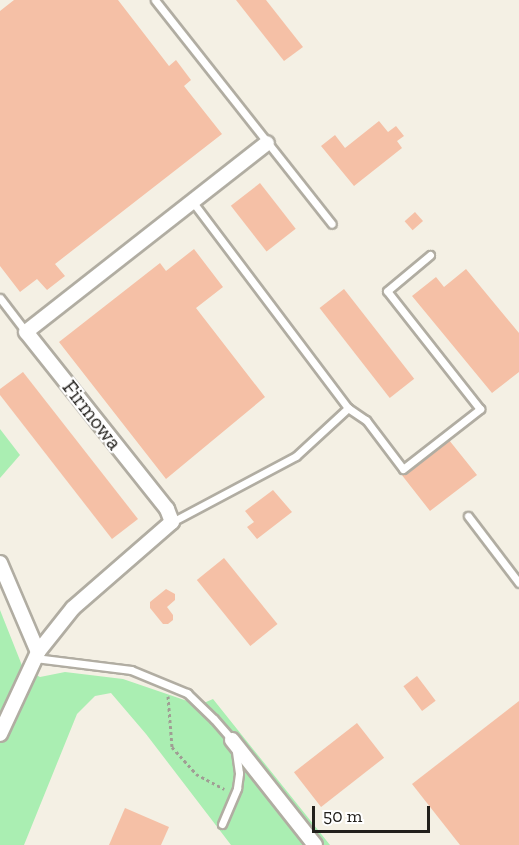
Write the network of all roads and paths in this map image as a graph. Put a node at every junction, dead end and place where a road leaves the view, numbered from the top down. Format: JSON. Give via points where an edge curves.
{"nodes":[{"id":1,"x":155,"y":0,"type":"edge"},
{"id":2,"x":267,"y":143,"type":"junction"},
{"id":3,"x":191,"y":200,"type":"junction"},
{"id":4,"x":332,"y":224,"type":"dead end"},
{"id":5,"x":430,"y":255,"type":"dead end"},
{"id":6,"x":0,"y":298,"type":"edge"},
{"id":7,"x":26,"y":332,"type":"junction"},
{"id":8,"x":348,"y":408,"type":"junction"},
{"id":9,"x":468,"y":516,"type":"dead end"},
{"id":10,"x":172,"y":522,"type":"junction"},
{"id":11,"x":0,"y":563,"type":"edge"},
{"id":12,"x":519,"y":583,"type":"edge"},
{"id":13,"x":37,"y":655,"type":"junction"},
{"id":14,"x":168,"y":685,"type":"junction"},
{"id":15,"x":0,"y":734,"type":"edge"},
{"id":16,"x":232,"y":740,"type":"junction"},
{"id":17,"x":235,"y":794,"type":"junction"},
{"id":18,"x":222,"y":824,"type":"dead end"},
{"id":19,"x":315,"y":845,"type":"edge"}],
"edges":[{"from":1,"to":2,"type":"lane"},
{"from":2,"to":3,"type":"street"},
{"from":2,"to":4,"type":"lane"},
{"from":3,"to":7,"type":"street"},
{"from":3,"to":8,"type":"lane"},
{"from":5,"to":8,"type":"lane","via":[[387,291],[480,409],[403,469],[366,420]]},
{"from":6,"to":7,"type":"lane"},
{"from":7,"to":10,"type":"street","name":"Firmowa","via":[[167,509]]},
{"from":8,"to":10,"type":"lane","via":[[296,456]]},
{"from":9,"to":12,"type":"lane"},
{"from":10,"to":13,"type":"street","via":[[73,608]]},
{"from":11,"to":13,"type":"street"},
{"from":13,"to":14,"type":"lane","via":[[131,670]]},
{"from":13,"to":15,"type":"street"},
{"from":14,"to":16,"type":"lane","via":[[187,693]]},
{"from":14,"to":17,"type":"path","via":[[172,747],[196,774]]},
{"from":16,"to":17,"type":"lane","via":[[239,773]]},
{"from":16,"to":19,"type":"street"},
{"from":17,"to":18,"type":"lane"}]}
